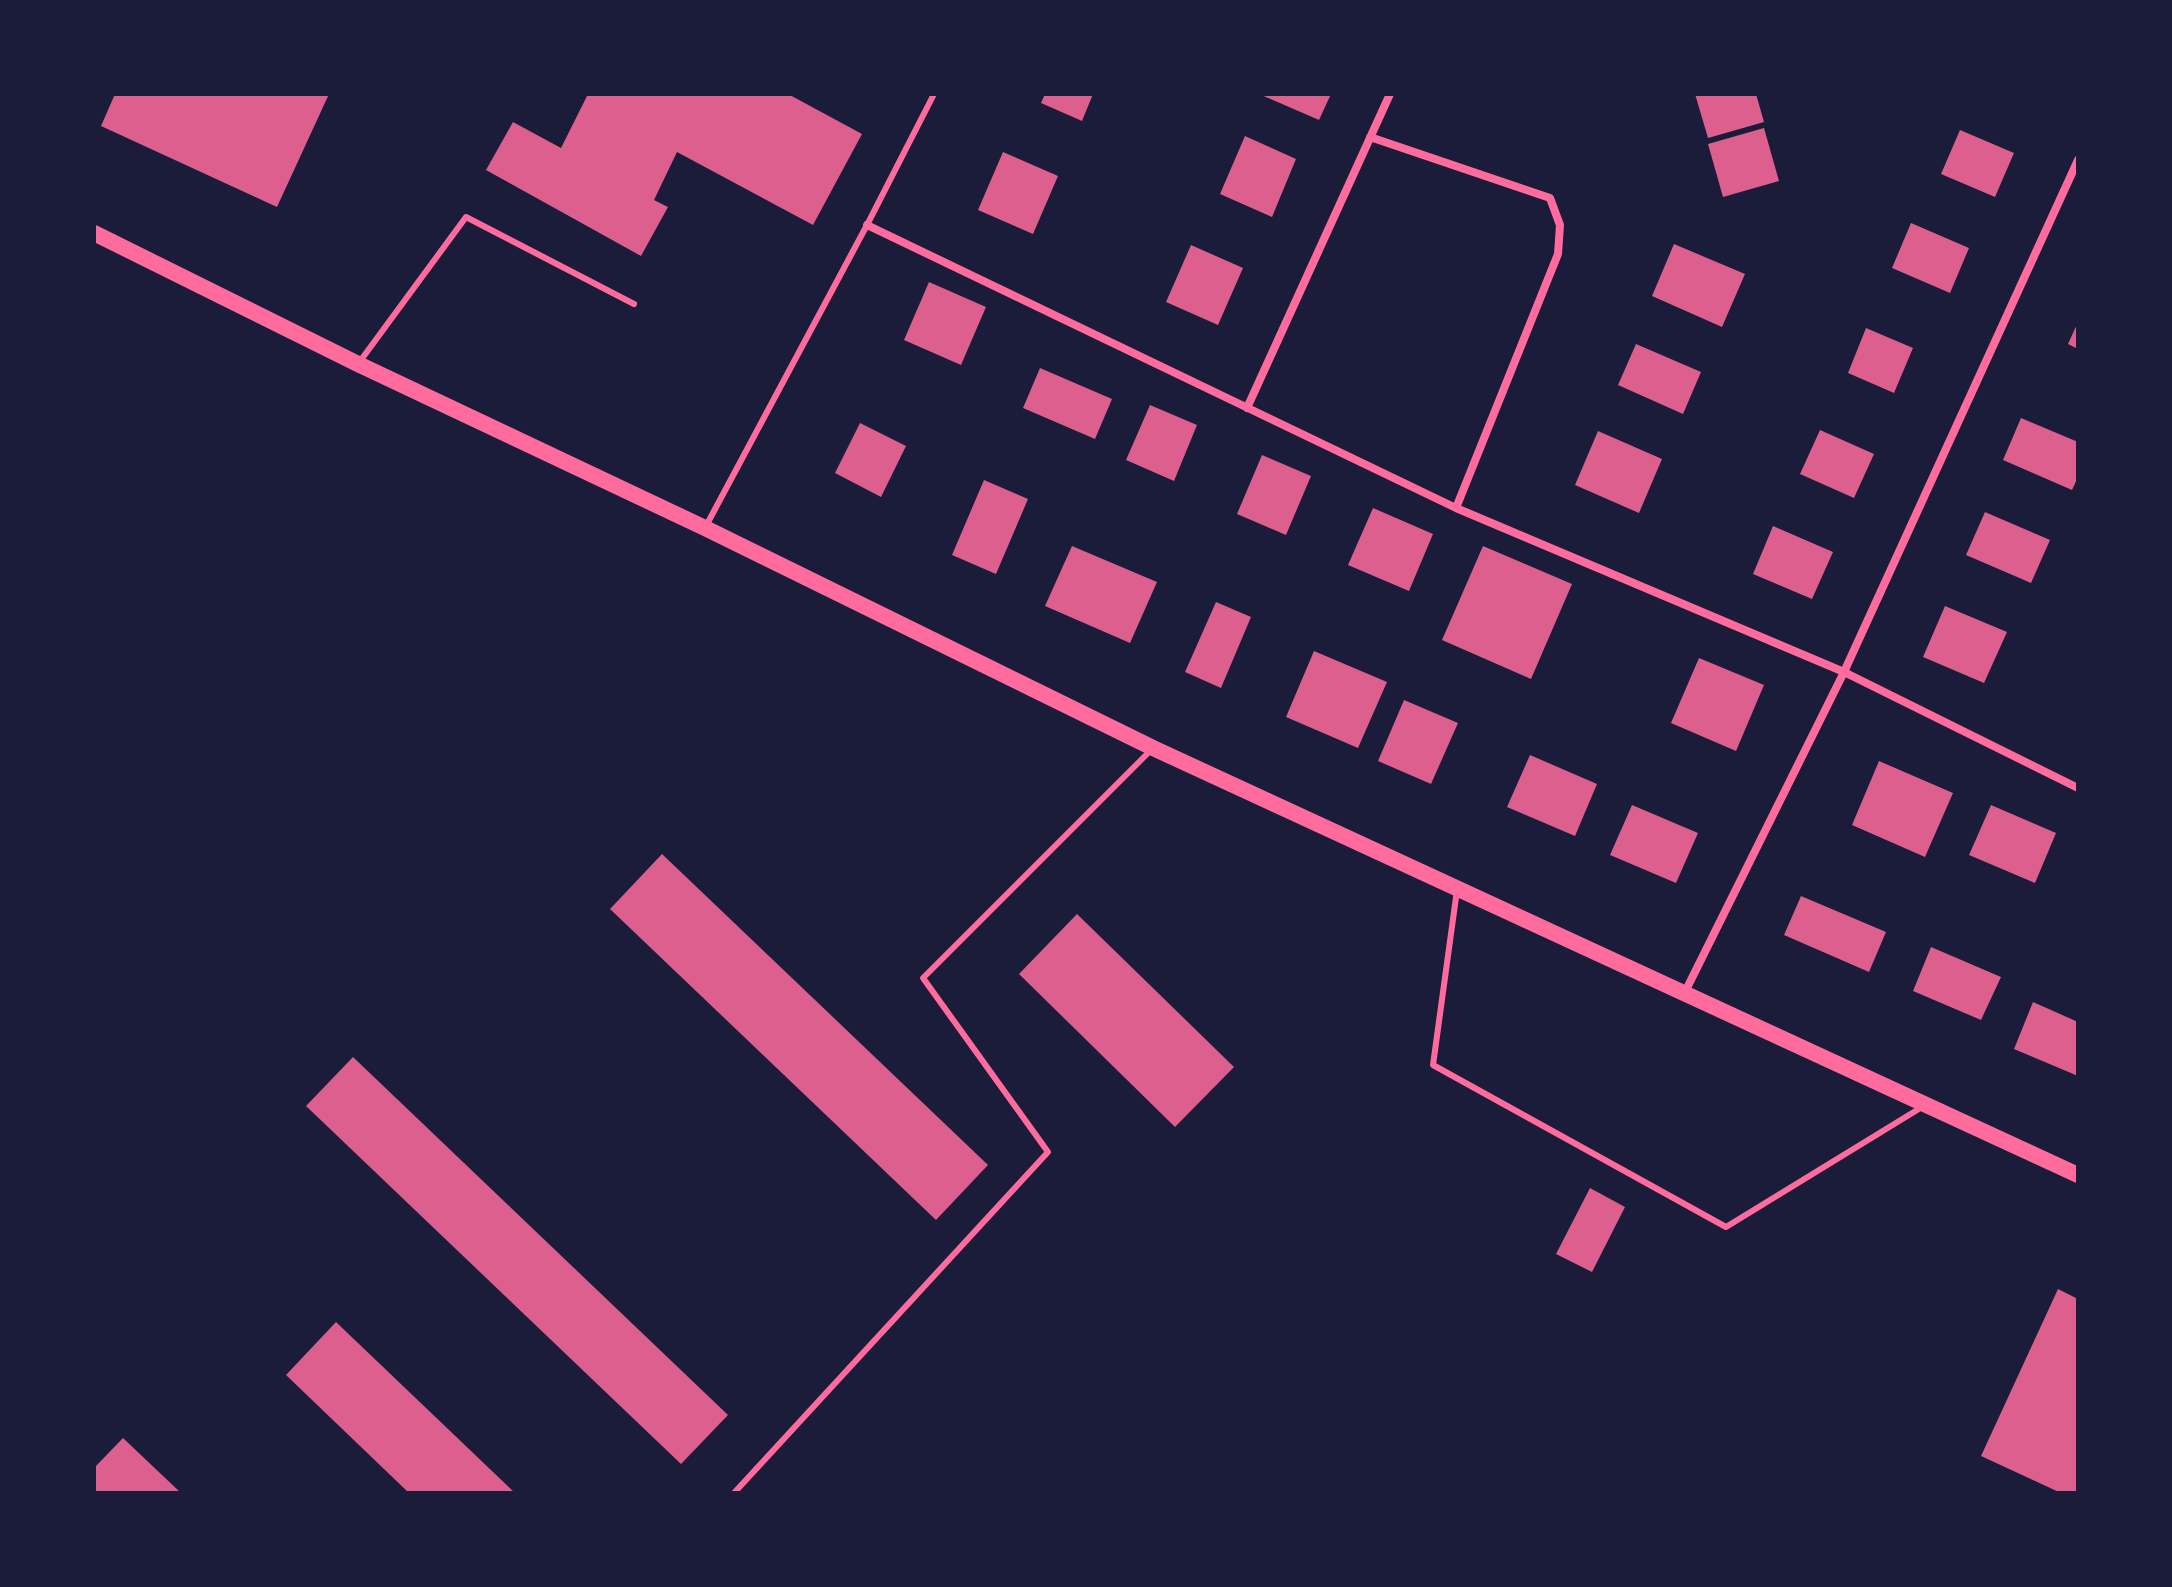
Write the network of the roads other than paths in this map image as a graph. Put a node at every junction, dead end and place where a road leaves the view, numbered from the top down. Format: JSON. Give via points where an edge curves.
{"nodes":[{"id":1,"x":934,"y":94,"type":"edge"},
{"id":2,"x":1390,"y":94,"type":"edge"},
{"id":3,"x":1370,"y":137,"type":"junction"},
{"id":4,"x":2078,"y":160,"type":"edge"},
{"id":5,"x":867,"y":225,"type":"junction"},
{"id":6,"x":94,"y":233,"type":"edge"},
{"id":7,"x":634,"y":304,"type":"dead end"},
{"id":8,"x":358,"y":364,"type":"junction"},
{"id":9,"x":1247,"y":408,"type":"junction"},
{"id":10,"x":1456,"y":508,"type":"junction"},
{"id":11,"x":705,"y":528,"type":"junction"},
{"id":12,"x":1844,"y":672,"type":"junction"},
{"id":13,"x":1153,"y":748,"type":"junction"},
{"id":14,"x":2078,"y":788,"type":"edge"},
{"id":15,"x":1457,"y":890,"type":"junction"},
{"id":16,"x":1685,"y":992,"type":"junction"},
{"id":17,"x":1926,"y":1104,"type":"junction"},
{"id":18,"x":2078,"y":1175,"type":"edge"},
{"id":19,"x":734,"y":1493,"type":"edge"}],
"edges":[{"from":1,"to":5,"type":"lane"},
{"from":2,"to":3,"type":"street"},
{"from":3,"to":9,"type":"street"},
{"from":3,"to":10,"type":"street","via":[[1550,198],[1560,225],[1558,254]]},
{"from":4,"to":12,"type":"street"},
{"from":5,"to":9,"type":"street"},
{"from":5,"to":11,"type":"lane"},
{"from":6,"to":8,"type":"main road"},
{"from":7,"to":8,"type":"lane","via":[[466,217]]},
{"from":8,"to":11,"type":"main road"},
{"from":9,"to":10,"type":"street"},
{"from":10,"to":12,"type":"street"},
{"from":11,"to":13,"type":"main road"},
{"from":12,"to":14,"type":"street"},
{"from":12,"to":16,"type":"street"},
{"from":13,"to":15,"type":"main road"},
{"from":13,"to":19,"type":"lane","via":[[923,978],[1048,1152]]},
{"from":15,"to":16,"type":"main road"},
{"from":15,"to":17,"type":"lane","via":[[1433,1065],[1726,1227]]},
{"from":16,"to":17,"type":"main road"},
{"from":17,"to":18,"type":"main road"}]}
